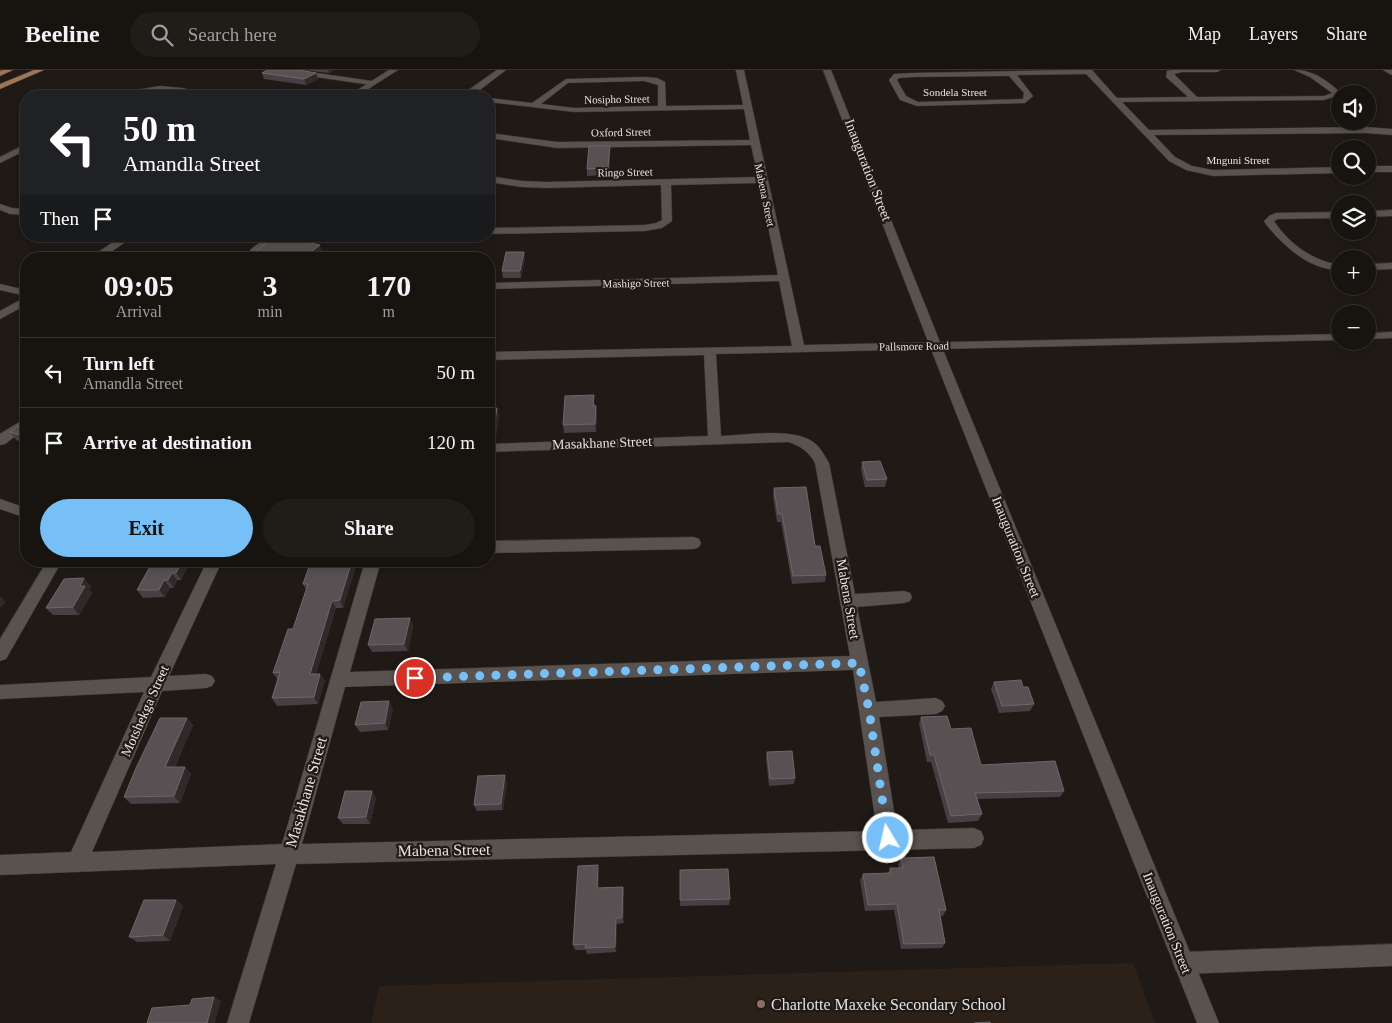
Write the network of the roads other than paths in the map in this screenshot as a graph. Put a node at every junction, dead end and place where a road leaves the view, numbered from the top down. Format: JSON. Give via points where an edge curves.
{"nodes":[{"id":1,"x":9,"y":70,"type":"edge"},
{"id":2,"x":40,"y":70,"type":"edge"},
{"id":3,"x":280,"y":70,"type":"edge"},
{"id":4,"x":394,"y":70,"type":"edge"},
{"id":5,"x":502,"y":70,"type":"edge"},
{"id":6,"x":740,"y":70,"type":"edge"},
{"id":7,"x":828,"y":70,"type":"edge"},
{"id":8,"x":1217,"y":70,"type":"edge"},
{"id":9,"x":1298,"y":70,"type":"edge"},
{"id":10,"x":1387,"y":70,"type":"edge"},
{"id":11,"x":1088,"y":71,"type":"edge"},
{"id":12,"x":1392,"y":73,"type":"edge"},
{"id":13,"x":0,"y":74,"type":"edge"},
{"id":14,"x":1012,"y":74,"type":"junction"},
{"id":15,"x":372,"y":83,"type":"junction"},
{"id":16,"x":0,"y":87,"type":"edge"},
{"id":17,"x":146,"y":90,"type":"edge"},
{"id":18,"x":171,"y":90,"type":"edge"},
{"id":19,"x":361,"y":90,"type":"edge"},
{"id":20,"x":474,"y":90,"type":"edge"},
{"id":21,"x":1195,"y":99,"type":"junction"},
{"id":22,"x":1115,"y":100,"type":"junction"},
{"id":23,"x":495,"y":101,"type":"edge"},
{"id":24,"x":534,"y":106,"type":"junction"},
{"id":25,"x":747,"y":107,"type":"junction"},
{"id":26,"x":662,"y":109,"type":"junction"},
{"id":27,"x":1388,"y":132,"type":"edge"},
{"id":28,"x":1146,"y":133,"type":"junction"},
{"id":29,"x":495,"y":137,"type":"edge"},
{"id":30,"x":755,"y":142,"type":"junction"},
{"id":31,"x":20,"y":150,"type":"edge"},
{"id":32,"x":16,"y":152,"type":"junction"},
{"id":33,"x":20,"y":153,"type":"edge"},
{"id":34,"x":0,"y":160,"type":"edge"},
{"id":35,"x":1376,"y":169,"type":"edge"},
{"id":36,"x":1392,"y":169,"type":"edge"},
{"id":37,"x":1331,"y":170,"type":"edge"},
{"id":38,"x":495,"y":180,"type":"edge"},
{"id":39,"x":762,"y":180,"type":"junction"},
{"id":40,"x":666,"y":183,"type":"junction"},
{"id":41,"x":0,"y":207,"type":"edge"},
{"id":42,"x":20,"y":212,"type":"edge"},
{"id":43,"x":1376,"y":214,"type":"edge"},
{"id":44,"x":1392,"y":214,"type":"edge"},
{"id":45,"x":1331,"y":215,"type":"edge"},
{"id":46,"x":495,"y":231,"type":"edge"},
{"id":47,"x":120,"y":242,"type":"edge"},
{"id":48,"x":268,"y":242,"type":"edge"},
{"id":49,"x":104,"y":252,"type":"edge"},
{"id":50,"x":254,"y":252,"type":"edge"},
{"id":51,"x":1392,"y":266,"type":"edge"},
{"id":52,"x":1331,"y":267,"type":"edge"},
{"id":53,"x":1376,"y":267,"type":"edge"},
{"id":54,"x":782,"y":278,"type":"junction"},
{"id":55,"x":495,"y":286,"type":"edge"},
{"id":56,"x":0,"y":288,"type":"edge"},
{"id":57,"x":20,"y":293,"type":"edge"},
{"id":58,"x":20,"y":304,"type":"edge"},
{"id":59,"x":0,"y":316,"type":"edge"},
{"id":60,"x":1392,"y":335,"type":"edge"},
{"id":61,"x":1331,"y":336,"type":"edge"},
{"id":62,"x":1376,"y":336,"type":"edge"},
{"id":63,"x":936,"y":346,"type":"junction"},
{"id":64,"x":799,"y":348,"type":"junction"},
{"id":65,"x":710,"y":351,"type":"junction"},
{"id":66,"x":495,"y":356,"type":"edge"},
{"id":67,"x":20,"y":426,"type":"edge"},
{"id":68,"x":788,"y":438,"type":"joint"},
{"id":69,"x":715,"y":439,"type":"junction"},
{"id":70,"x":0,"y":441,"type":"edge"},
{"id":71,"x":495,"y":448,"type":"edge"},
{"id":72,"x":0,"y":504,"type":"edge"},
{"id":73,"x":20,"y":510,"type":"edge"},
{"id":74,"x":694,"y":543,"type":"dead end"},
{"id":75,"x":495,"y":547,"type":"edge"},
{"id":76,"x":52,"y":567,"type":"edge"},
{"id":77,"x":212,"y":567,"type":"edge"},
{"id":78,"x":370,"y":567,"type":"edge"},
{"id":79,"x":904,"y":598,"type":"dead end"},
{"id":80,"x":850,"y":601,"type":"junction"},
{"id":81,"x":0,"y":654,"type":"edge"},
{"id":82,"x":859,"y":663,"type":"junction"},
{"id":83,"x":338,"y":680,"type":"junction"},
{"id":84,"x":206,"y":681,"type":"dead end"},
{"id":85,"x":156,"y":685,"type":"junction"},
{"id":86,"x":0,"y":692,"type":"edge"},
{"id":87,"x":936,"y":706,"type":"dead end"},
{"id":88,"x":869,"y":710,"type":"junction"},
{"id":89,"x":888,"y":838,"type":"junction"},
{"id":90,"x":974,"y":838,"type":"dead end"},
{"id":91,"x":289,"y":854,"type":"junction"},
{"id":92,"x":77,"y":862,"type":"junction"},
{"id":93,"x":0,"y":865,"type":"edge"},
{"id":94,"x":1392,"y":955,"type":"edge"},
{"id":95,"x":1184,"y":962,"type":"junction"},
{"id":96,"x":238,"y":1023,"type":"edge"},
{"id":97,"x":1208,"y":1023,"type":"edge"}],
"edges":[{"from":1,"to":13,"type":"main road"},
{"from":2,"to":16,"type":"main road"},
{"from":3,"to":15,"type":"street"},
{"from":4,"to":15,"type":"street"},
{"from":5,"to":20,"type":"street"},
{"from":6,"to":25,"type":"street","name":"Mabena Street"},
{"from":7,"to":63,"type":"street","name":"Inauguration Street"},
{"from":8,"to":21,"type":"street","via":[[1170,73],[1170,77]]},
{"from":9,"to":21,"type":"street","via":[[1313,75],[1338,94],[1324,98]]},
{"from":10,"to":12,"type":"street"},
{"from":11,"to":14,"type":"street","name":"Sondela Street"},
{"from":11,"to":22,"type":"street","name":"Mnguni Street"},
{"from":14,"to":14,"type":"street","name":"Sondela Street","via":[[905,75],[893,80],[903,98],[917,104],[1026,101],[1028,93]]},
{"from":15,"to":19,"type":"street"},
{"from":17,"to":18,"type":"street"},
{"from":21,"to":22,"type":"street"},
{"from":22,"to":28,"type":"street","name":"Mnguni Street"},
{"from":23,"to":24,"type":"street","name":"Nosipho Street"},
{"from":24,"to":26,"type":"street","name":"Nosipho Street","via":[[574,110]]},
{"from":24,"to":26,"type":"street","via":[[566,81],[644,79],[662,84]]},
{"from":25,"to":26,"type":"street","name":"Nosipho Street"},
{"from":25,"to":30,"type":"street","name":"Mabena Street"},
{"from":27,"to":28,"type":"street"},
{"from":28,"to":37,"type":"street","name":"Mnguni Street","via":[[1172,159],[1196,171]]},
{"from":29,"to":30,"type":"street","name":"Oxford Street","via":[[550,144]]},
{"from":30,"to":39,"type":"street","name":"Mabena Street"},
{"from":31,"to":32,"type":"street"},
{"from":32,"to":33,"type":"street"},
{"from":32,"to":34,"type":"street"},
{"from":35,"to":36,"type":"street"},
{"from":38,"to":40,"type":"street","name":"Ringo Street","via":[[532,185]]},
{"from":39,"to":40,"type":"street","name":"Ringo Street"},
{"from":39,"to":54,"type":"street","name":"Mabena Street"},
{"from":40,"to":46,"type":"street","via":[[667,221],[659,226]]},
{"from":41,"to":42,"type":"street"},
{"from":43,"to":44,"type":"street"},
{"from":45,"to":52,"type":"street","via":[[1276,216],[1269,221],[1306,260]]},
{"from":47,"to":49,"type":"street"},
{"from":48,"to":50,"type":"street"},
{"from":51,"to":53,"type":"street"},
{"from":54,"to":55,"type":"street","name":"Mashigo Street"},
{"from":54,"to":64,"type":"street","name":"Mabena Street"},
{"from":56,"to":57,"type":"street"},
{"from":58,"to":59,"type":"street"},
{"from":60,"to":62,"type":"street"},
{"from":61,"to":63,"type":"street","name":"Pallsmore Road"},
{"from":63,"to":64,"type":"street","name":"Pallsmore Road"},
{"from":63,"to":95,"type":"street","name":"Inauguration Street"},
{"from":64,"to":65,"type":"street","name":"Pallsmore Road"},
{"from":65,"to":66,"type":"street","name":"Pallsmore Road"},
{"from":65,"to":69,"type":"street"},
{"from":67,"to":70,"type":"street"},
{"from":68,"to":69,"type":"street","name":"Masakhane Street"},
{"from":68,"to":80,"type":"street","name":"Mabena Street","via":[[813,449],[822,463]]},
{"from":69,"to":71,"type":"street","name":"Masakhane Street"},
{"from":72,"to":73,"type":"street"},
{"from":74,"to":75,"type":"street"},
{"from":76,"to":81,"type":"street"},
{"from":77,"to":85,"type":"street","name":"Motshekga Street"},
{"from":78,"to":83,"type":"street","name":"Masakhane Street"},
{"from":79,"to":80,"type":"street"},
{"from":80,"to":82,"type":"street","name":"Mabena Street"},
{"from":82,"to":83,"type":"street"},
{"from":82,"to":88,"type":"street","name":"Mabena Street"},
{"from":83,"to":91,"type":"street","name":"Masakhane Street"},
{"from":84,"to":85,"type":"street"},
{"from":85,"to":86,"type":"street"},
{"from":85,"to":92,"type":"street","name":"Motshekga Street"},
{"from":87,"to":88,"type":"street"},
{"from":88,"to":89,"type":"street","name":"Mabena Street"},
{"from":89,"to":90,"type":"street","name":"Mabena Street"},
{"from":89,"to":91,"type":"street","name":"Mabena Street"},
{"from":91,"to":92,"type":"street","name":"Mabena Street"},
{"from":91,"to":96,"type":"street","name":"Masakhane Street"},
{"from":92,"to":93,"type":"street","name":"Mabena Street"},
{"from":94,"to":95,"type":"street"},
{"from":95,"to":97,"type":"street","name":"Inauguration Street"}]}
